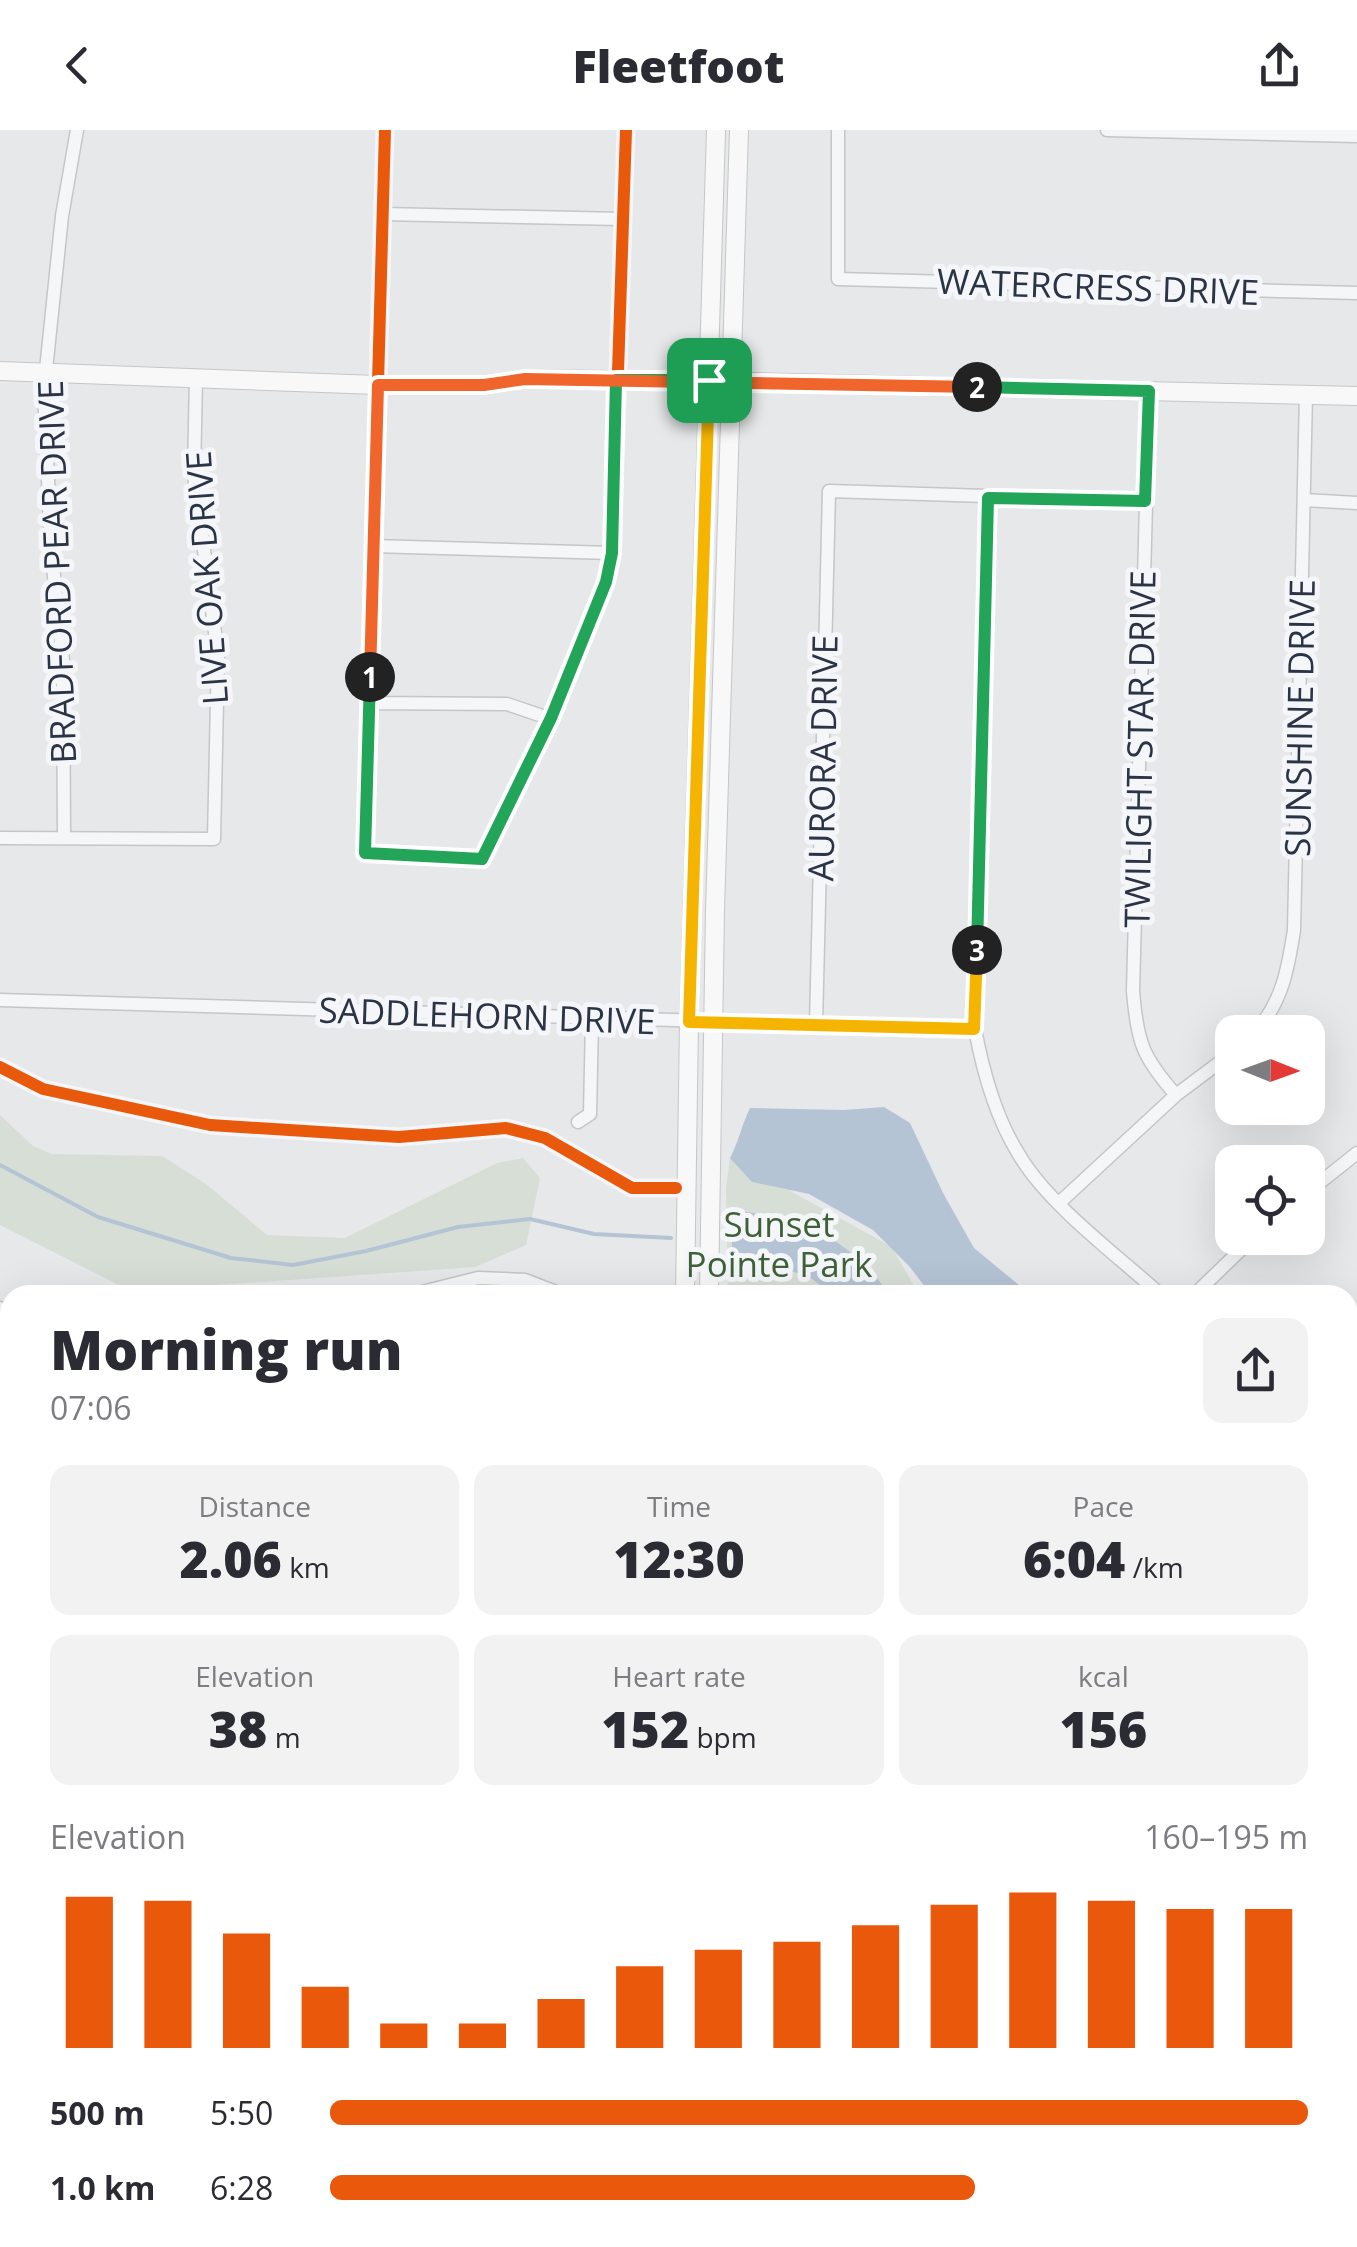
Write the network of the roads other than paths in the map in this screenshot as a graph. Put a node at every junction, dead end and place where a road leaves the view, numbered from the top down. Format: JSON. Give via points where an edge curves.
{"nodes":[{"id":1,"x":77,"y":130,"type":"edge"},
{"id":2,"x":385,"y":130,"type":"edge"},
{"id":3,"x":626,"y":130,"type":"edge"},
{"id":4,"x":716,"y":130,"type":"edge"},
{"id":5,"x":739,"y":130,"type":"edge"},
{"id":6,"x":838,"y":130,"type":"edge"},
{"id":7,"x":1107,"y":130,"type":"edge"},
{"id":8,"x":1357,"y":136,"type":"edge"},
{"id":9,"x":382,"y":214,"type":"junction"},
{"id":10,"x":622,"y":219,"type":"junction"},
{"id":11,"x":1357,"y":293,"type":"edge"},
{"id":12,"x":0,"y":371,"type":"edge"},
{"id":13,"x":46,"y":372,"type":"junction"},
{"id":14,"x":196,"y":376,"type":"junction"},
{"id":15,"x":616,"y":380,"type":"junction"},
{"id":16,"x":709,"y":380,"type":"junction"},
{"id":17,"x":733,"y":381,"type":"junction"},
{"id":18,"x":378,"y":385,"type":"junction"},
{"id":19,"x":1149,"y":391,"type":"junction"},
{"id":20,"x":1306,"y":394,"type":"junction"},
{"id":21,"x":1357,"y":396,"type":"edge"},
{"id":22,"x":988,"y":498,"type":"junction"},
{"id":23,"x":1304,"y":500,"type":"junction"},
{"id":24,"x":1145,"y":501,"type":"junction"},
{"id":25,"x":1357,"y":503,"type":"edge"},
{"id":26,"x":373,"y":546,"type":"junction"},
{"id":27,"x":612,"y":553,"type":"junction"},
{"id":28,"x":369,"y":703,"type":"junction"},
{"id":29,"x":551,"y":718,"type":"junction"},
{"id":30,"x":64,"y":836,"type":"junction"},
{"id":31,"x":0,"y":838,"type":"edge"},
{"id":32,"x":0,"y":1000,"type":"edge"},
{"id":33,"x":1271,"y":1015,"type":"edge"},
{"id":34,"x":592,"y":1019,"type":"junction"},
{"id":35,"x":689,"y":1022,"type":"junction"},
{"id":36,"x":713,"y":1022,"type":"junction"},
{"id":37,"x":816,"y":1025,"type":"junction"},
{"id":38,"x":974,"y":1029,"type":"junction"},
{"id":39,"x":1215,"y":1066,"type":"edge"},
{"id":40,"x":1176,"y":1095,"type":"junction"},
{"id":41,"x":578,"y":1122,"type":"dead end"},
{"id":42,"x":1357,"y":1152,"type":"edge"},
{"id":43,"x":1325,"y":1178,"type":"edge"},
{"id":44,"x":1058,"y":1203,"type":"junction"},
{"id":45,"x":1235,"y":1255,"type":"edge"},
{"id":46,"x":452,"y":1285,"type":"edge"},
{"id":47,"x":539,"y":1285,"type":"edge"},
{"id":48,"x":686,"y":1285,"type":"edge"},
{"id":49,"x":708,"y":1285,"type":"edge"},
{"id":50,"x":1149,"y":1285,"type":"edge"},
{"id":51,"x":1204,"y":1285,"type":"edge"}],
"edges":[{"from":1,"to":13,"type":"street","name":"BRADFORD PEAR DRIVE"},
{"from":2,"to":9,"type":"street"},
{"from":3,"to":10,"type":"street"},
{"from":4,"to":16,"type":"street"},
{"from":5,"to":17,"type":"street"},
{"from":6,"to":11,"type":"street","name":"WATERCRESS DRIVE","via":[[838,279]]},
{"from":7,"to":8,"type":"street"},
{"from":9,"to":10,"type":"street"},
{"from":9,"to":18,"type":"street"},
{"from":10,"to":15,"type":"street"},
{"from":12,"to":13,"type":"street"},
{"from":13,"to":14,"type":"street"},
{"from":13,"to":30,"type":"street","name":"BRADFORD PEAR DRIVE","via":[[51,548],[63,661]]},
{"from":14,"to":18,"type":"street"},
{"from":14,"to":30,"type":"street","name":"LIVE OAK DRIVE","via":[[194,475],[218,655],[214,839]]},
{"from":15,"to":16,"type":"street"},
{"from":15,"to":18,"type":"street"},
{"from":15,"to":27,"type":"street"},
{"from":16,"to":17,"type":"street"},
{"from":16,"to":35,"type":"street"},
{"from":17,"to":19,"type":"street"},
{"from":17,"to":36,"type":"street"},
{"from":18,"to":26,"type":"street"},
{"from":19,"to":20,"type":"street"},
{"from":19,"to":24,"type":"street","name":"TWILIGHT STAR DRIVE"},
{"from":20,"to":21,"type":"street"},
{"from":20,"to":23,"type":"street","name":"SUNSHINE DRIVE"},
{"from":22,"to":24,"type":"street"},
{"from":22,"to":37,"type":"street","name":"AURORA DRIVE","via":[[829,491]]},
{"from":22,"to":38,"type":"street"},
{"from":23,"to":25,"type":"street"},
{"from":23,"to":33,"type":"street","name":"SUNSHINE DRIVE","via":[[1294,930]]},
{"from":24,"to":40,"type":"street","name":"TWILIGHT STAR DRIVE","via":[[1136,1030],[1150,1065]]},
{"from":26,"to":27,"type":"street"},
{"from":26,"to":28,"type":"street"},
{"from":27,"to":29,"type":"street"},
{"from":28,"to":29,"type":"street","via":[[508,704]]},
{"from":28,"to":29,"type":"street","via":[[365,853],[482,859]]},
{"from":30,"to":31,"type":"street"},
{"from":32,"to":34,"type":"street","name":"SADDLEHORN DRIVE"},
{"from":34,"to":35,"type":"street","name":"SADDLEHORN DRIVE"},
{"from":34,"to":41,"type":"street","via":[[590,1114]]},
{"from":35,"to":36,"type":"street","name":"SADDLEHORN DRIVE"},
{"from":35,"to":48,"type":"street"},
{"from":36,"to":37,"type":"street","name":"SADDLEHORN DRIVE"},
{"from":36,"to":49,"type":"street"},
{"from":37,"to":38,"type":"street","name":"SADDLEHORN DRIVE"},
{"from":38,"to":44,"type":"street","via":[[997,1110],[1019,1156]]},
{"from":39,"to":40,"type":"street"},
{"from":40,"to":44,"type":"street"},
{"from":42,"to":43,"type":"street"},
{"from":44,"to":50,"type":"street"},
{"from":45,"to":51,"type":"street"},
{"from":46,"to":47,"type":"street","via":[[478,1278]]}]}
